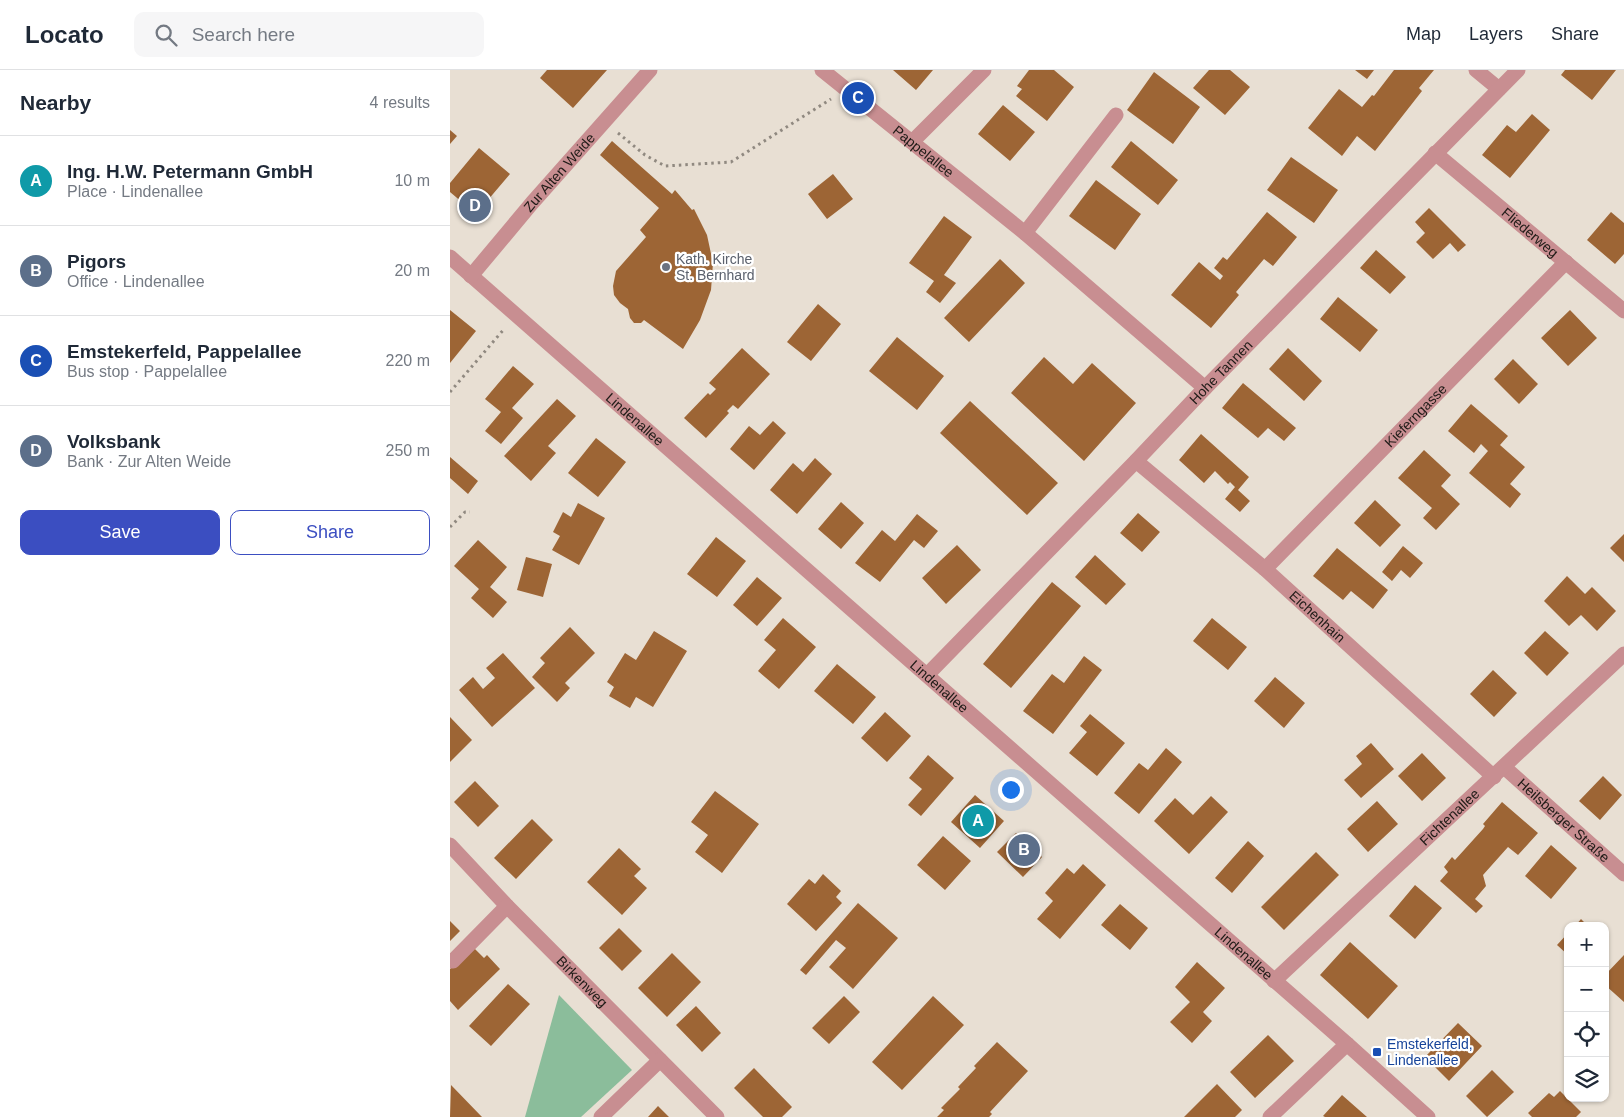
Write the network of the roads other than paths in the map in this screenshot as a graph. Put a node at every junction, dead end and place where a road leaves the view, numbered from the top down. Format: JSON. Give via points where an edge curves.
{"nodes":[{"id":1,"x":650,"y":70,"type":"edge"},
{"id":2,"x":822,"y":70,"type":"edge"},
{"id":3,"x":984,"y":70,"type":"edge"},
{"id":4,"x":1476,"y":70,"type":"edge"},
{"id":5,"x":1518,"y":70,"type":"edge"},
{"id":6,"x":1499,"y":88,"type":"junction"},
{"id":7,"x":1116,"y":115,"type":"dead end"},
{"id":8,"x":912,"y":142,"type":"junction"},
{"id":9,"x":1435,"y":153,"type":"junction"},
{"id":10,"x":1025,"y":233,"type":"junction"},
{"id":11,"x":450,"y":257,"type":"edge"},
{"id":12,"x":1566,"y":262,"type":"junction"},
{"id":13,"x":471,"y":276,"type":"junction"},
{"id":14,"x":1624,"y":311,"type":"edge"},
{"id":15,"x":1205,"y":388,"type":"junction"},
{"id":16,"x":1136,"y":461,"type":"junction"},
{"id":17,"x":1265,"y":570,"type":"junction"},
{"id":18,"x":1624,"y":654,"type":"edge"},
{"id":19,"x":927,"y":675,"type":"junction"},
{"id":20,"x":1499,"y":772,"type":"junction"},
{"id":21,"x":450,"y":845,"type":"edge"},
{"id":22,"x":1624,"y":874,"type":"edge"},
{"id":23,"x":507,"y":906,"type":"junction"},
{"id":24,"x":453,"y":961,"type":"dead end"},
{"id":25,"x":1274,"y":981,"type":"junction"},
{"id":26,"x":1347,"y":1044,"type":"junction"},
{"id":27,"x":660,"y":1060,"type":"junction"},
{"id":28,"x":601,"y":1117,"type":"edge"},
{"id":29,"x":717,"y":1117,"type":"edge"},
{"id":30,"x":1270,"y":1117,"type":"edge"},
{"id":31,"x":1428,"y":1117,"type":"edge"}],
"edges":[{"from":1,"to":13,"type":"street","name":"Zur Alten Weide"},
{"from":2,"to":8,"type":"street","name":"Pappelallee"},
{"from":3,"to":8,"type":"street"},
{"from":4,"to":6,"type":"street"},
{"from":5,"to":6,"type":"street","name":"Hohe Tannen"},
{"from":6,"to":9,"type":"street","name":"Hohe Tannen"},
{"from":7,"to":10,"type":"street"},
{"from":8,"to":10,"type":"street","name":"Pappelallee"},
{"from":9,"to":12,"type":"street","name":"Fliederweg"},
{"from":9,"to":15,"type":"street","name":"Hohe Tannen"},
{"from":10,"to":15,"type":"street","name":"Pappelallee"},
{"from":11,"to":13,"type":"street","name":"Lindenallee"},
{"from":12,"to":14,"type":"street","name":"Fliederweg"},
{"from":12,"to":17,"type":"street","name":"Kieferngasse"},
{"from":13,"to":19,"type":"street","name":"Lindenallee"},
{"from":15,"to":16,"type":"street","name":"Hohe Tannen"},
{"from":16,"to":17,"type":"street","name":"Eichenhain"},
{"from":16,"to":19,"type":"street","name":"Hohe Tannen"},
{"from":17,"to":20,"type":"street","name":"Eichenhain"},
{"from":18,"to":20,"type":"street","name":"Fichtenallee"},
{"from":19,"to":25,"type":"street","name":"Lindenallee"},
{"from":20,"to":22,"type":"street","name":"Heilsberger Straße"},
{"from":20,"to":25,"type":"street","name":"Fichtenallee"},
{"from":21,"to":23,"type":"street","name":"Birkenweg"},
{"from":23,"to":24,"type":"street"},
{"from":23,"to":27,"type":"street","name":"Birkenweg"},
{"from":25,"to":26,"type":"street","name":"Lindenallee"},
{"from":26,"to":30,"type":"street"},
{"from":26,"to":31,"type":"street","name":"Lindenallee"},
{"from":27,"to":28,"type":"street"},
{"from":27,"to":29,"type":"street","name":"Birkenweg"}]}
